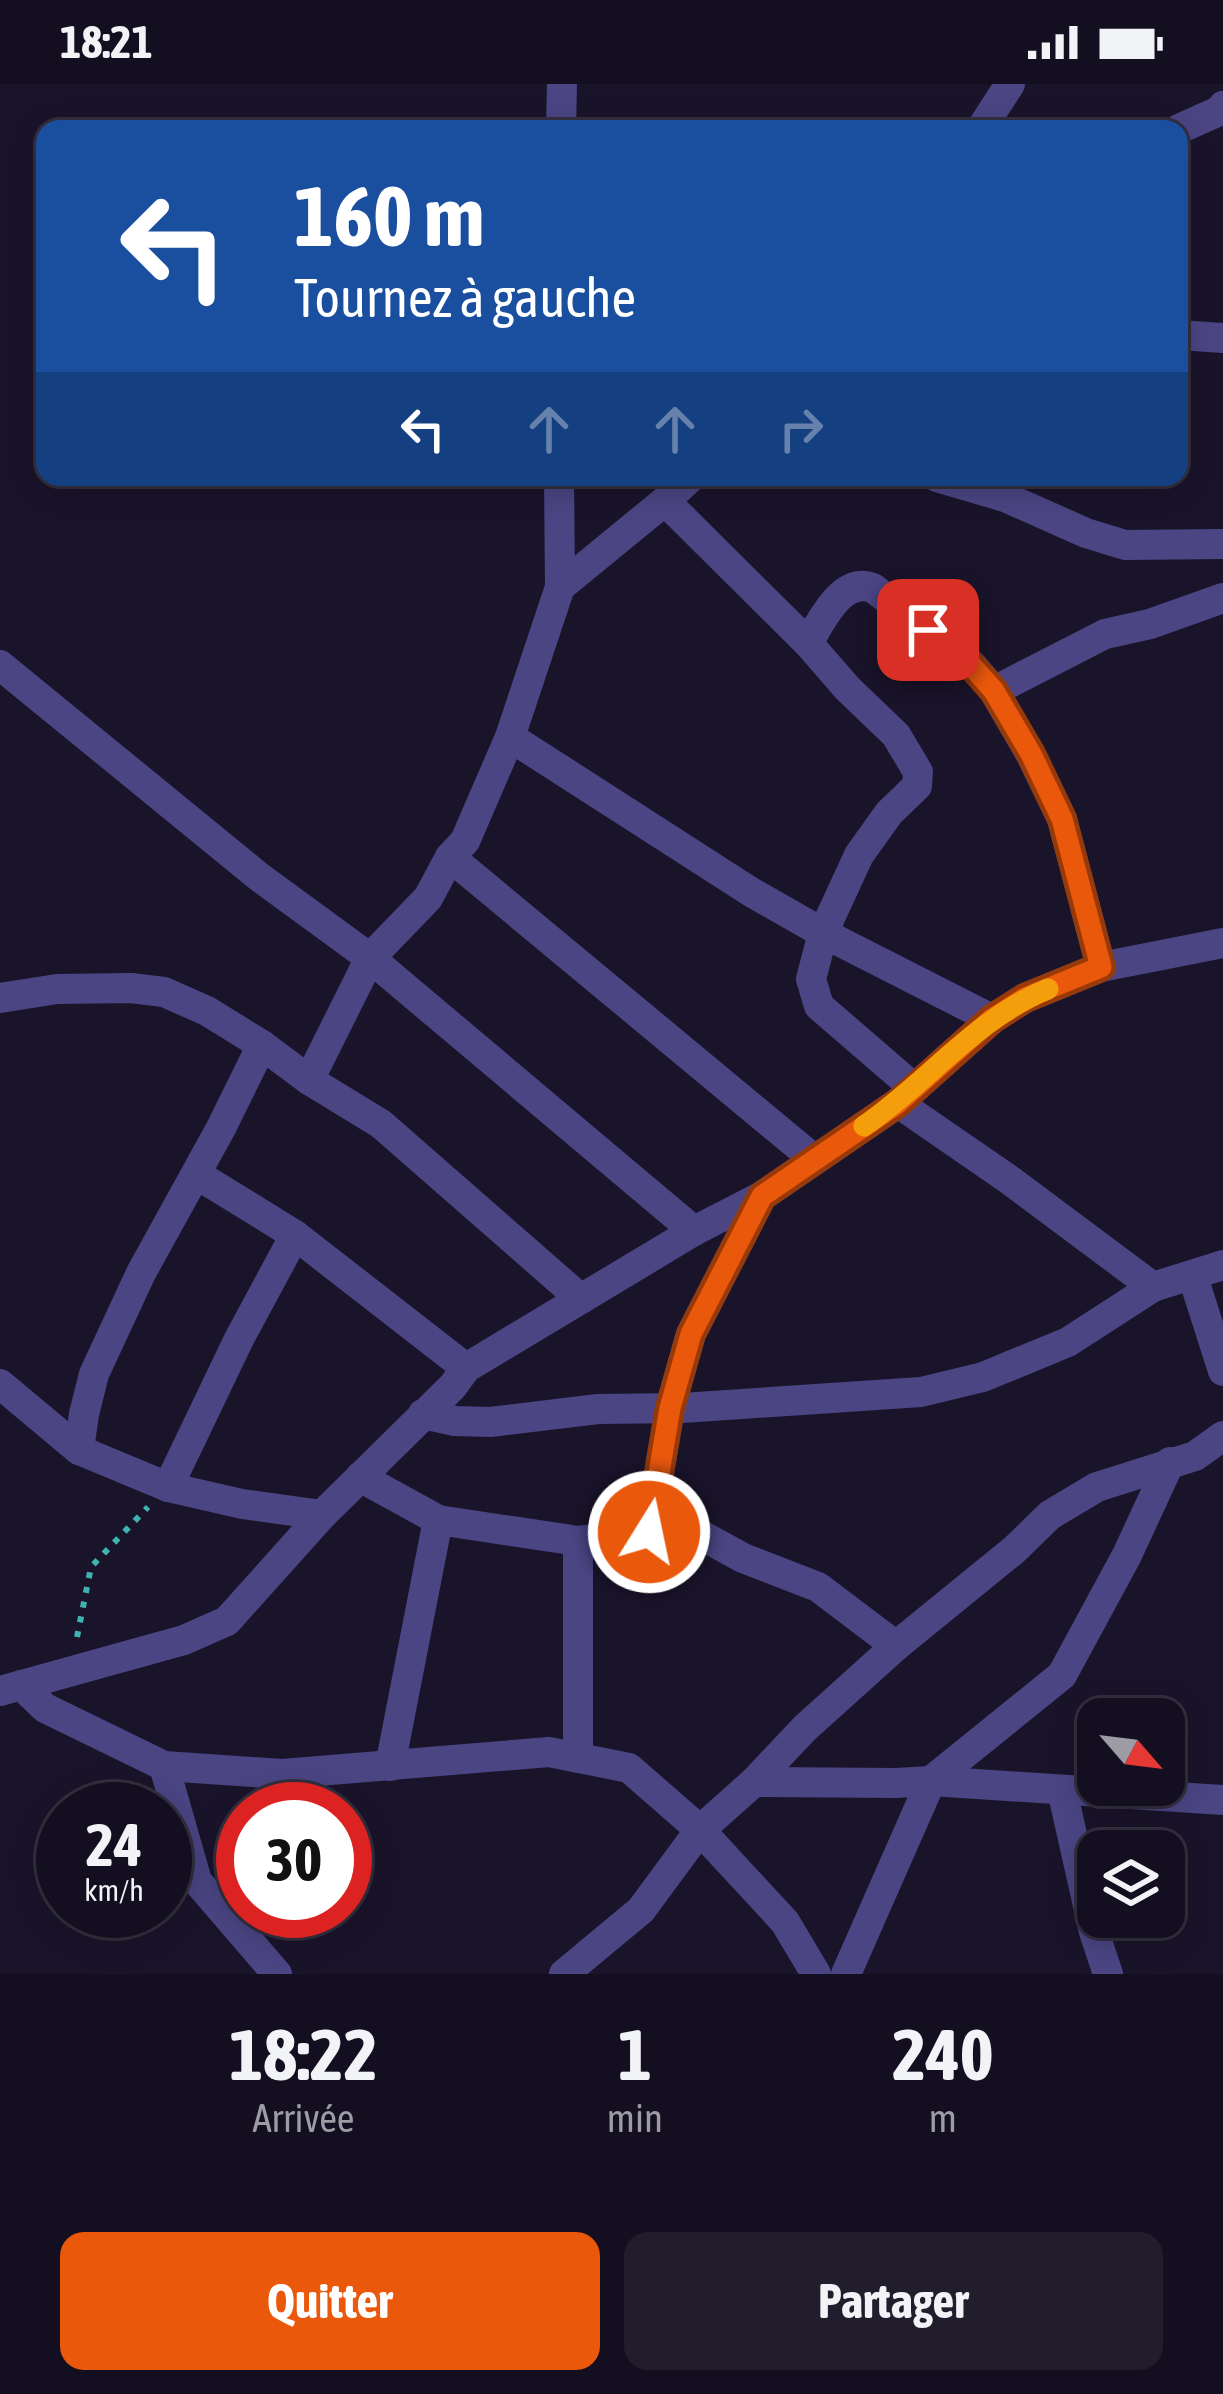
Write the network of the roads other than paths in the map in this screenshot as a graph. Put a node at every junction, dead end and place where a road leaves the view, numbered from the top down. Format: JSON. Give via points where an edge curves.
{"nodes":[{"id":1,"x":562,"y":84,"type":"edge"},
{"id":2,"x":1010,"y":84,"type":"edge"},
{"id":3,"x":1223,"y":106,"type":"edge"},
{"id":4,"x":562,"y":120,"type":"edge"},
{"id":5,"x":987,"y":120,"type":"edge"},
{"id":6,"x":1188,"y":125,"type":"edge"},
{"id":7,"x":1188,"y":336,"type":"edge"},
{"id":8,"x":1223,"y":338,"type":"edge"},
{"id":9,"x":559,"y":486,"type":"edge"},
{"id":10,"x":682,"y":486,"type":"edge"},
{"id":11,"x":1005,"y":487,"type":"edge"},
{"id":12,"x":665,"y":502,"type":"junction"},
{"id":13,"x":1223,"y":544,"type":"edge"},
{"id":14,"x":560,"y":587,"type":"junction"},
{"id":15,"x":1223,"y":598,"type":"edge"},
{"id":16,"x":808,"y":643,"type":"junction"},
{"id":17,"x":0,"y":665,"type":"edge"},
{"id":18,"x":994,"y":691,"type":"junction"},
{"id":19,"x":511,"y":737,"type":"junction"},
{"id":20,"x":450,"y":857,"type":"junction"},
{"id":21,"x":1223,"y":915,"type":"edge"},
{"id":22,"x":823,"y":933,"type":"junction"},
{"id":23,"x":1214,"y":944,"type":"edge"},
{"id":24,"x":370,"y":958,"type":"junction"},
{"id":25,"x":1101,"y":967,"type":"junction"},
{"id":26,"x":0,"y":998,"type":"edge"},
{"id":27,"x":992,"y":1019,"type":"junction"},
{"id":28,"x":262,"y":1045,"type":"junction"},
{"id":29,"x":309,"y":1080,"type":"junction"},
{"id":30,"x":906,"y":1095,"type":"junction"},
{"id":31,"x":815,"y":1160,"type":"junction"},
{"id":32,"x":196,"y":1174,"type":"junction"},
{"id":33,"x":762,"y":1196,"type":"junction"},
{"id":34,"x":694,"y":1232,"type":"junction"},
{"id":35,"x":295,"y":1235,"type":"junction"},
{"id":36,"x":1223,"y":1265,"type":"edge"},
{"id":37,"x":1192,"y":1277,"type":"junction"},
{"id":38,"x":1153,"y":1287,"type":"junction"},
{"id":39,"x":580,"y":1299,"type":"junction"},
{"id":40,"x":466,"y":1368,"type":"junction"},
{"id":41,"x":1223,"y":1371,"type":"edge"},
{"id":42,"x":0,"y":1384,"type":"edge"},
{"id":43,"x":670,"y":1408,"type":"junction"},
{"id":44,"x":423,"y":1414,"type":"junction"},
{"id":45,"x":1223,"y":1436,"type":"edge"},
{"id":46,"x":79,"y":1450,"type":"junction"},
{"id":47,"x":1170,"y":1462,"type":"junction"},
{"id":48,"x":360,"y":1478,"type":"junction"},
{"id":49,"x":168,"y":1487,"type":"junction"},
{"id":50,"x":322,"y":1515,"type":"junction"},
{"id":51,"x":438,"y":1520,"type":"junction"},
{"id":52,"x":649,"y":1532,"type":"junction"},
{"id":53,"x":578,"y":1541,"type":"junction"},
{"id":54,"x":896,"y":1646,"type":"junction"},
{"id":55,"x":10,"y":1688,"type":"edge"},
{"id":56,"x":578,"y":1758,"type":"junction"},
{"id":57,"x":164,"y":1766,"type":"junction"},
{"id":58,"x":391,"y":1766,"type":"junction"},
{"id":59,"x":931,"y":1781,"type":"junction"},
{"id":60,"x":754,"y":1782,"type":"junction"},
{"id":61,"x":1061,"y":1790,"type":"junction"},
{"id":62,"x":1223,"y":1800,"type":"edge"},
{"id":63,"x":700,"y":1829,"type":"junction"},
{"id":64,"x":277,"y":1974,"type":"edge"},
{"id":65,"x":564,"y":1974,"type":"edge"},
{"id":66,"x":815,"y":1974,"type":"edge"},
{"id":67,"x":846,"y":1974,"type":"edge"},
{"id":68,"x":1108,"y":1974,"type":"edge"}],
"edges":[{"from":1,"to":4,"type":"street"},
{"from":2,"to":5,"type":"street"},
{"from":3,"to":6,"type":"street"},
{"from":7,"to":8,"type":"street"},
{"from":9,"to":14,"type":"street"},
{"from":10,"to":12,"type":"street"},
{"from":11,"to":13,"type":"street","via":[[1086,533],[1125,545]]},
{"from":12,"to":14,"type":"street"},
{"from":12,"to":16,"type":"street"},
{"from":14,"to":19,"type":"street"},
{"from":15,"to":18,"type":"street","via":[[1105,634]]},
{"from":16,"to":18,"type":"street","via":[[828,610],[866,584]]},
{"from":16,"to":22,"type":"street","via":[[896,735],[919,779],[859,855]]},
{"from":17,"to":24,"type":"street"},
{"from":18,"to":25,"type":"street","via":[[1062,819]]},
{"from":19,"to":20,"type":"street","via":[[465,841]]},
{"from":19,"to":22,"type":"street"},
{"from":20,"to":24,"type":"street","via":[[428,898]]},
{"from":20,"to":31,"type":"street"},
{"from":21,"to":23,"type":"street"},
{"from":22,"to":27,"type":"street"},
{"from":22,"to":30,"type":"street","via":[[811,979],[819,1006]]},
{"from":23,"to":25,"type":"street"},
{"from":24,"to":29,"type":"street"},
{"from":24,"to":34,"type":"street"},
{"from":25,"to":27,"type":"street"},
{"from":26,"to":28,"type":"street","via":[[57,989],[164,992]]},
{"from":27,"to":30,"type":"street"},
{"from":28,"to":29,"type":"street"},
{"from":28,"to":32,"type":"street"},
{"from":29,"to":39,"type":"street","via":[[380,1124]]},
{"from":30,"to":31,"type":"street"},
{"from":30,"to":38,"type":"street"},
{"from":31,"to":33,"type":"street"},
{"from":32,"to":35,"type":"street"},
{"from":32,"to":46,"type":"street","via":[[94,1374]]},
{"from":33,"to":34,"type":"street"},
{"from":33,"to":43,"type":"street","via":[[691,1334]]},
{"from":34,"to":39,"type":"street"},
{"from":35,"to":40,"type":"street"},
{"from":35,"to":49,"type":"street"},
{"from":36,"to":37,"type":"street"},
{"from":37,"to":38,"type":"street"},
{"from":37,"to":41,"type":"street"},
{"from":38,"to":43,"type":"street","via":[[1068,1342],[983,1377],[921,1392]]},
{"from":39,"to":40,"type":"street"},
{"from":40,"to":44,"type":"street"},
{"from":42,"to":46,"type":"street"},
{"from":43,"to":44,"type":"street","via":[[490,1422]]},
{"from":43,"to":52,"type":"street"},
{"from":44,"to":48,"type":"street"},
{"from":45,"to":47,"type":"street"},
{"from":46,"to":49,"type":"street"},
{"from":47,"to":54,"type":"street","via":[[1097,1487],[1050,1515]]},
{"from":47,"to":59,"type":"street","via":[[1062,1675]]},
{"from":48,"to":50,"type":"street"},
{"from":48,"to":51,"type":"street"},
{"from":49,"to":50,"type":"street"},
{"from":50,"to":55,"type":"street","via":[[227,1621]]},
{"from":51,"to":53,"type":"street"},
{"from":51,"to":58,"type":"street"},
{"from":52,"to":53,"type":"street"},
{"from":52,"to":54,"type":"street","via":[[694,1531],[818,1587]]},
{"from":53,"to":56,"type":"street"},
{"from":54,"to":60,"type":"street"},
{"from":55,"to":57,"type":"street"},
{"from":56,"to":58,"type":"street","via":[[549,1752]]},
{"from":56,"to":63,"type":"street","via":[[628,1768]]},
{"from":57,"to":58,"type":"street","via":[[282,1774]]},
{"from":57,"to":64,"type":"street","via":[[197,1881]]},
{"from":59,"to":60,"type":"street"},
{"from":59,"to":61,"type":"street"},
{"from":59,"to":67,"type":"street"},
{"from":60,"to":63,"type":"street"},
{"from":61,"to":62,"type":"street"},
{"from":61,"to":68,"type":"street"},
{"from":63,"to":65,"type":"street","via":[[640,1910]]},
{"from":63,"to":66,"type":"street","via":[[785,1922]]}]}
